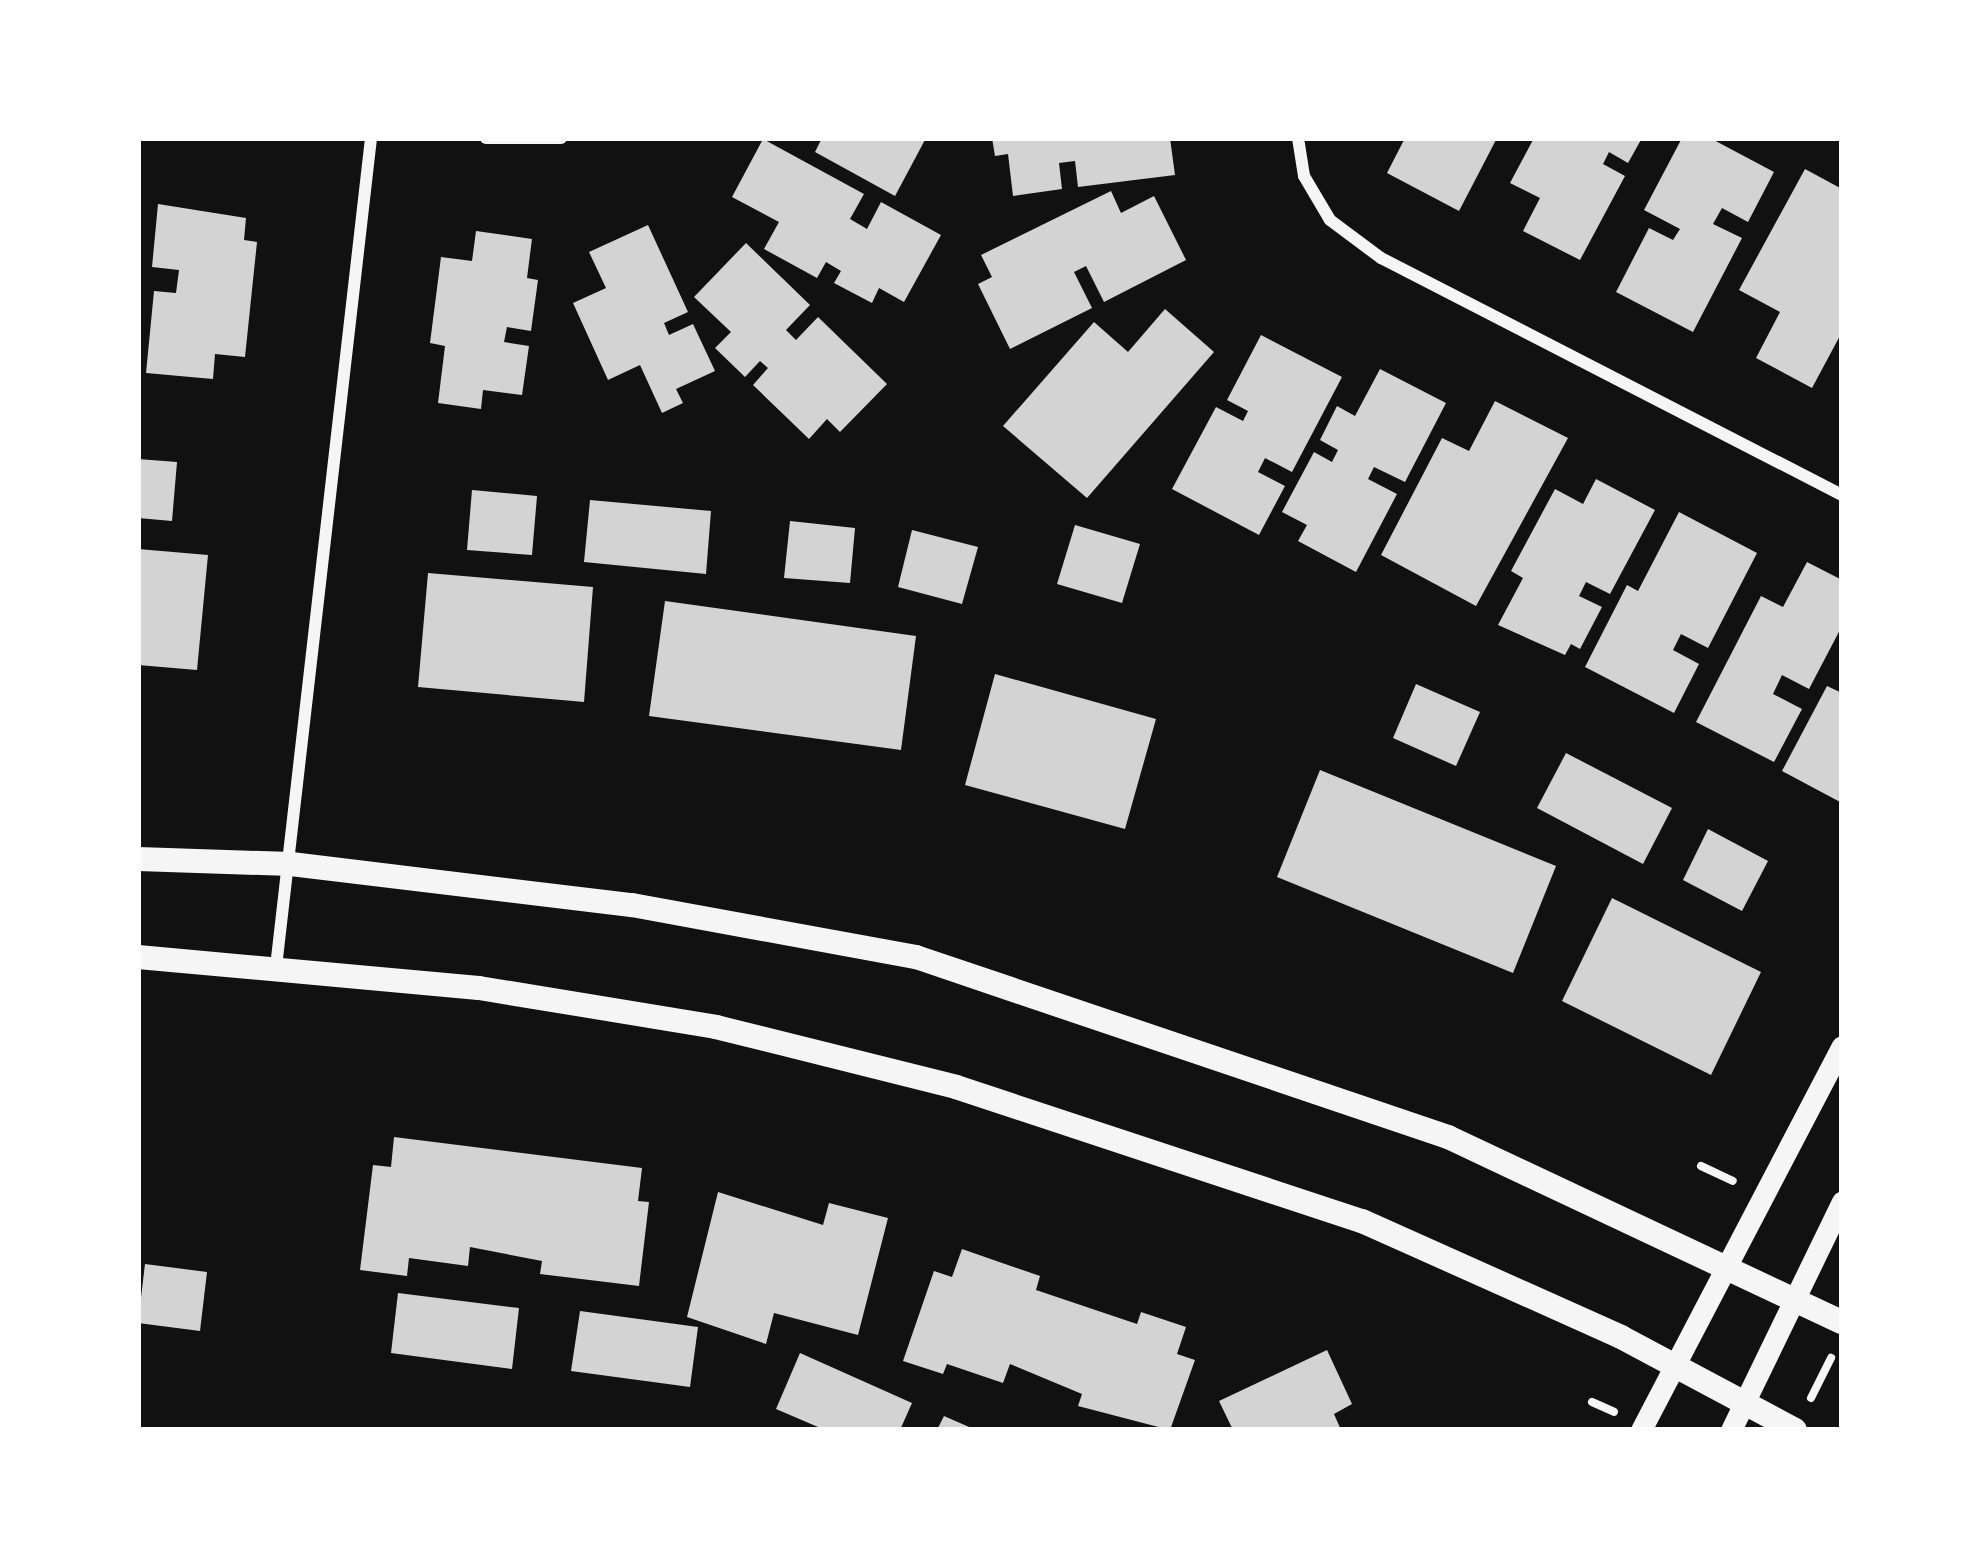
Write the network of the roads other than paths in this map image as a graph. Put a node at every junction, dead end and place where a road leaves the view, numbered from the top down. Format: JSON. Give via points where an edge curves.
{"nodes":[{"id":1,"x":371,"y":138,"type":"edge"},
{"id":2,"x":486,"y":138,"type":"edge"},
{"id":3,"x":560,"y":138,"type":"edge"},
{"id":4,"x":1298,"y":138,"type":"edge"},
{"id":5,"x":1842,"y":495,"type":"edge"},
{"id":6,"x":138,"y":859,"type":"edge"},
{"id":7,"x":291,"y":864,"type":"junction"},
{"id":8,"x":138,"y":956,"type":"edge"},
{"id":9,"x":276,"y":967,"type":"junction"},
{"id":10,"x":1842,"y":1046,"type":"edge"},
{"id":11,"x":1842,"y":1201,"type":"edge"},
{"id":12,"x":1725,"y":1261,"type":"junction"},
{"id":13,"x":1797,"y":1298,"type":"junction"},
{"id":14,"x":1842,"y":1322,"type":"edge"},
{"id":15,"x":1674,"y":1363,"type":"junction"},
{"id":16,"x":1744,"y":1401,"type":"junction"},
{"id":17,"x":1800,"y":1420,"type":"edge"},
{"id":18,"x":1641,"y":1430,"type":"edge"},
{"id":19,"x":1731,"y":1430,"type":"edge"}],
"edges":[{"from":1,"to":7,"type":"street"},
{"from":2,"to":3,"type":"street"},
{"from":4,"to":5,"type":"street","via":[[1304,176],[1330,220],[1381,258]]},
{"from":6,"to":7,"type":"main road"},
{"from":7,"to":9,"type":"street"},
{"from":7,"to":12,"type":"main road","via":[[708,916],[916,957],[1448,1137]]},
{"from":8,"to":9,"type":"main road"},
{"from":9,"to":15,"type":"main road","via":[[479,988],[692,1023],[956,1087],[1362,1221]]},
{"from":10,"to":12,"type":"street"},
{"from":11,"to":13,"type":"street"},
{"from":12,"to":13,"type":"main road"},
{"from":12,"to":15,"type":"street"},
{"from":13,"to":14,"type":"main road"},
{"from":13,"to":16,"type":"street"},
{"from":15,"to":16,"type":"main road"},
{"from":15,"to":18,"type":"street"},
{"from":16,"to":17,"type":"main road"},
{"from":16,"to":19,"type":"street"}]}
